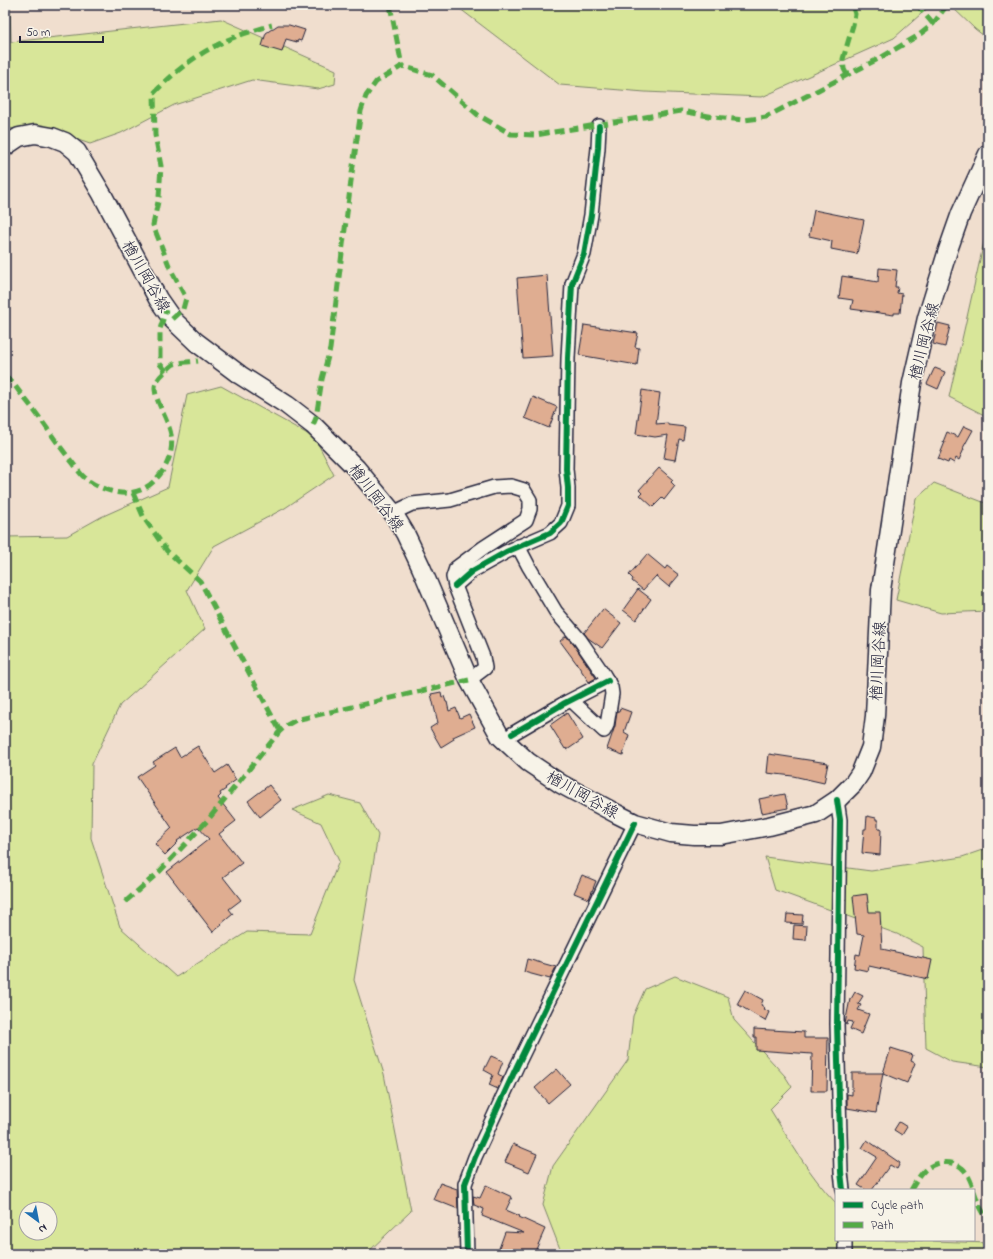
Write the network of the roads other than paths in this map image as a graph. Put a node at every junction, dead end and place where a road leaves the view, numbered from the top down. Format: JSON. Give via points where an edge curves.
{"nodes":[{"id":1,"x":599,"y":126,"type":"dead end"},
{"id":2,"x":5,"y":147,"type":"edge"},
{"id":3,"x":988,"y":154,"type":"edge"},
{"id":4,"x":393,"y":513,"type":"junction"},
{"id":5,"x":518,"y":546,"type":"junction"},
{"id":6,"x":455,"y":586,"type":"junction"},
{"id":7,"x":469,"y":680,"type":"junction"},
{"id":8,"x":608,"y":681,"type":"junction"},
{"id":9,"x":572,"y":701,"type":"junction"},
{"id":10,"x":512,"y":734,"type":"dead end"},
{"id":11,"x":837,"y":800,"type":"junction"},
{"id":12,"x":635,"y":823,"type":"junction"},
{"id":13,"x":843,"y":1189,"type":"edge"},
{"id":14,"x":845,"y":1241,"type":"edge"},
{"id":15,"x":467,"y":1254,"type":"edge"},
{"id":16,"x":845,"y":1254,"type":"edge"}],
"edges":[{"from":1,"to":5,"type":"street","via":[[591,215],[584,254],[572,284],[568,358],[568,506],[561,523],[550,533]]},
{"from":2,"to":4,"type":"main road","name":"楢川岡谷線","via":[[19,137],[35,134],[65,142],[77,152],[158,299],[172,319],[196,342],[240,375],[287,405],[327,437]]},
{"from":3,"to":11,"type":"main road","name":"楢川岡谷線","via":[[956,228],[927,318],[912,383],[881,590],[872,747],[861,772]]},
{"from":4,"to":6,"type":"street","via":[[412,504],[450,500],[494,487],[511,486],[524,490],[530,500],[526,520],[456,568],[453,577]]},
{"from":4,"to":7,"type":"main road","name":"楢川岡谷線","via":[[421,567]]},
{"from":5,"to":6,"type":"street","via":[[472,571]]},
{"from":5,"to":8,"type":"street","via":[[556,612],[580,640]]},
{"from":6,"to":7,"type":"street","via":[[485,668]]},
{"from":7,"to":12,"type":"main road","name":"楢川岡谷線","via":[[500,736],[528,762],[561,784]]},
{"from":8,"to":9,"type":"street"},
{"from":8,"to":9,"type":"street","via":[[612,694],[608,725],[604,731]]},
{"from":9,"to":10,"type":"street"},
{"from":11,"to":12,"type":"main road","name":"楢川岡谷線","via":[[816,814],[721,836],[671,833]]},
{"from":11,"to":13,"type":"street","via":[[840,820],[837,1024]]},
{"from":12,"to":15,"type":"street","via":[[475,1157],[465,1184]]},
{"from":14,"to":16,"type":"street"}]}
